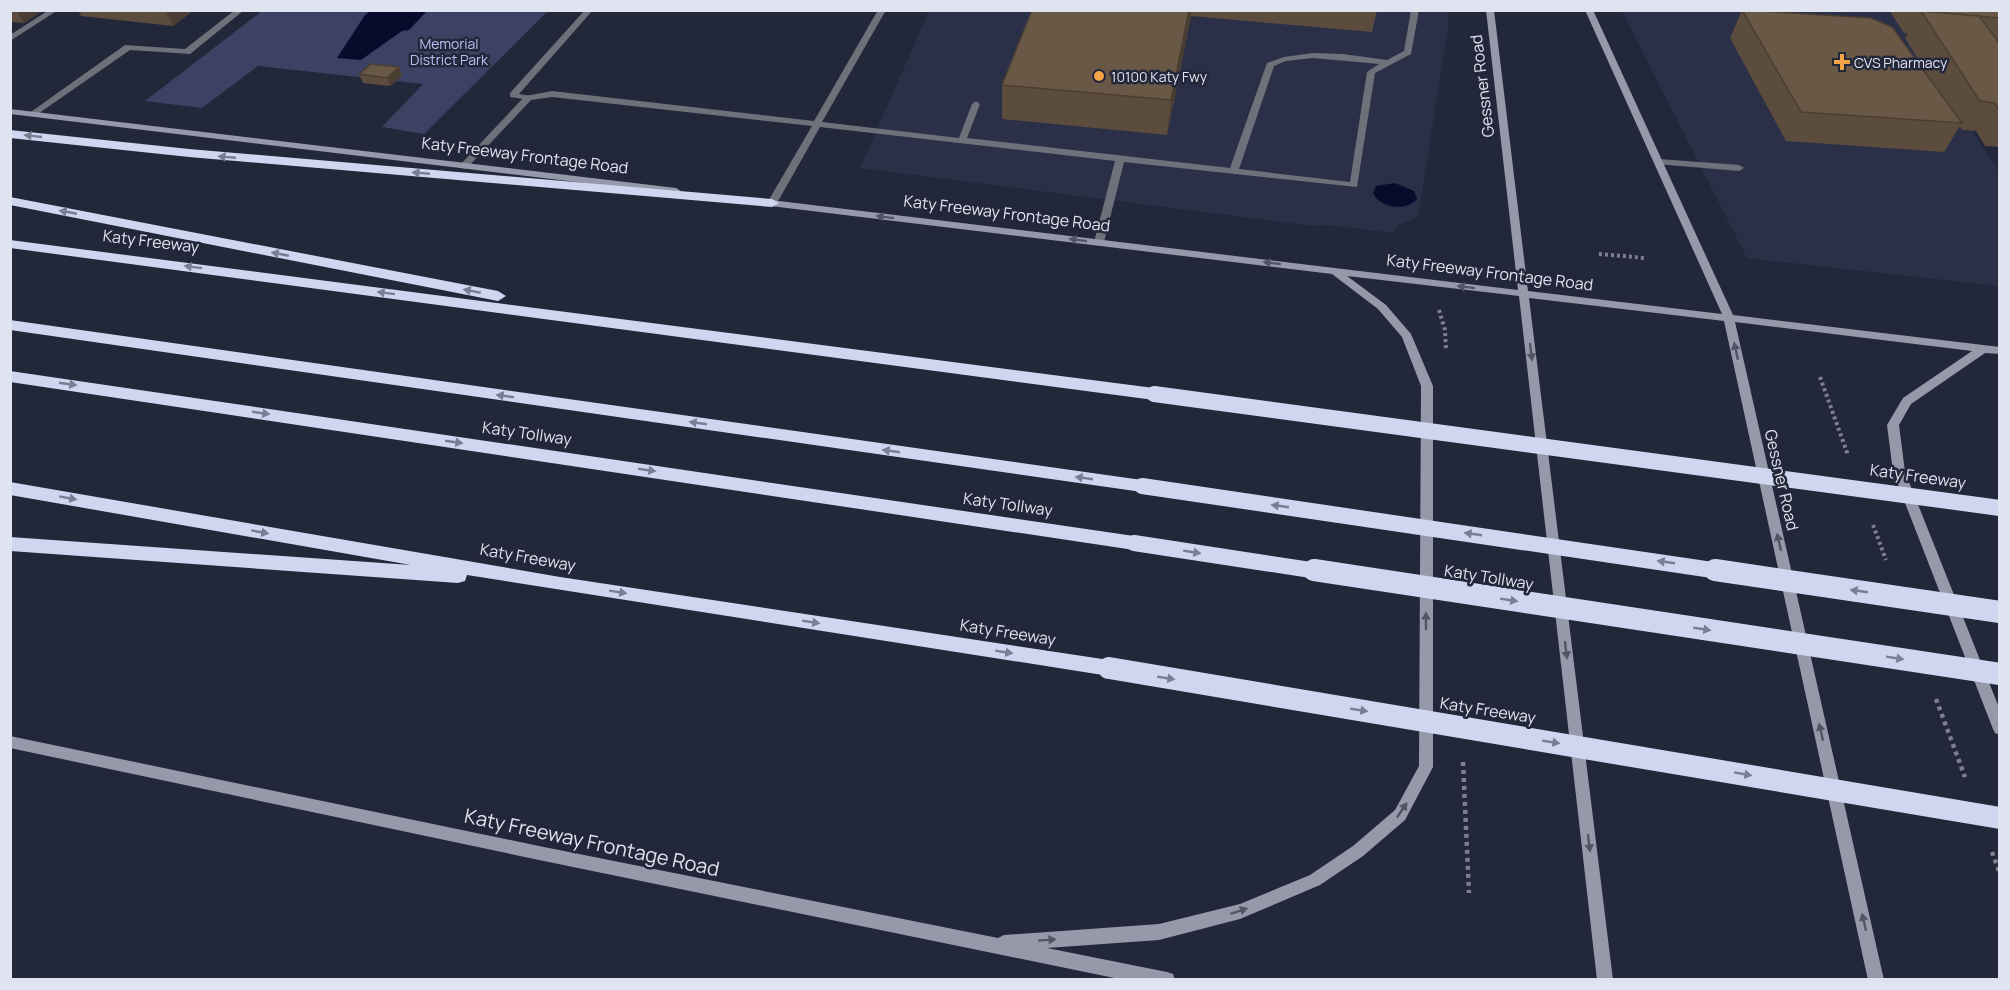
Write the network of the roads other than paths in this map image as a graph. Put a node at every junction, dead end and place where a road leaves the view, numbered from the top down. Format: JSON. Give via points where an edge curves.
{"nodes":[{"id":1,"x":56,"y":10,"type":"edge"},
{"id":2,"x":590,"y":10,"type":"edge"},
{"id":3,"x":882,"y":10,"type":"edge"},
{"id":4,"x":1415,"y":10,"type":"edge"},
{"id":5,"x":1490,"y":10,"type":"edge"},
{"id":6,"x":1589,"y":10,"type":"edge"},
{"id":7,"x":239,"y":12,"type":"edge"},
{"id":8,"x":10,"y":39,"type":"edge"},
{"id":9,"x":1388,"y":63,"type":"junction"},
{"id":10,"x":528,"y":98,"type":"junction"},
{"id":11,"x":976,"y":104,"type":"dead end"},
{"id":12,"x":10,"y":111,"type":"edge"},
{"id":13,"x":32,"y":114,"type":"junction"},
{"id":14,"x":816,"y":126,"type":"junction"},
{"id":15,"x":10,"y":134,"type":"edge"},
{"id":16,"x":962,"y":141,"type":"junction"},
{"id":17,"x":1120,"y":159,"type":"junction"},
{"id":18,"x":1659,"y":162,"type":"junction"},
{"id":19,"x":464,"y":166,"type":"junction"},
{"id":20,"x":1739,"y":168,"type":"dead end"},
{"id":21,"x":1233,"y":171,"type":"junction"},
{"id":22,"x":10,"y":201,"type":"edge"},
{"id":23,"x":772,"y":203,"type":"junction"},
{"id":24,"x":1099,"y":242,"type":"junction"},
{"id":25,"x":10,"y":244,"type":"edge"},
{"id":26,"x":1334,"y":271,"type":"junction"},
{"id":27,"x":1524,"y":294,"type":"junction"},
{"id":28,"x":1729,"y":319,"type":"junction"},
{"id":29,"x":10,"y":325,"type":"edge"},
{"id":30,"x":673,"y":330,"type":"junction"},
{"id":31,"x":1983,"y":349,"type":"junction"},
{"id":32,"x":2000,"y":351,"type":"edge"},
{"id":33,"x":10,"y":376,"type":"edge"},
{"id":34,"x":10,"y":489,"type":"edge"},
{"id":35,"x":2000,"y":508,"type":"edge"},
{"id":36,"x":10,"y":544,"type":"edge"},
{"id":37,"x":560,"y":584,"type":"junction"},
{"id":38,"x":2000,"y":612,"type":"edge"},
{"id":39,"x":2000,"y":674,"type":"edge"},
{"id":40,"x":2000,"y":729,"type":"edge"},
{"id":41,"x":10,"y":742,"type":"edge"},
{"id":42,"x":2000,"y":818,"type":"edge"},
{"id":43,"x":988,"y":944,"type":"junction"},
{"id":44,"x":1167,"y":980,"type":"edge"},
{"id":45,"x":1605,"y":980,"type":"edge"},
{"id":46,"x":1876,"y":980,"type":"edge"}],
"edges":[{"from":1,"to":8,"type":"street"},
{"from":2,"to":10,"type":"street","via":[[513,94]]},
{"from":3,"to":14,"type":"street"},
{"from":4,"to":9,"type":"street","via":[[1408,52]]},
{"from":5,"to":27,"type":"main road","name":"Gessner Road"},
{"from":6,"to":18,"type":"main road","name":"Gessner Road"},
{"from":7,"to":13,"type":"street","via":[[187,52],[128,47]]},
{"from":9,"to":21,"type":"street","via":[[1307,56],[1284,58],[1270,65]]},
{"from":9,"to":21,"type":"street","via":[[1371,72],[1354,185]]},
{"from":10,"to":14,"type":"street","via":[[552,94]]},
{"from":10,"to":19,"type":"street"},
{"from":11,"to":16,"type":"street"},
{"from":12,"to":13,"type":"main road","name":"Katy Freeway Frontage Road"},
{"from":13,"to":19,"type":"main road","name":"Katy Freeway Frontage Road"},
{"from":14,"to":16,"type":"street"},
{"from":14,"to":23,"type":"street"},
{"from":23,"to":15,"type":"highway","one_way":true},
{"from":16,"to":17,"type":"street"},
{"from":17,"to":21,"type":"street"},
{"from":17,"to":24,"type":"street"},
{"from":18,"to":20,"type":"street"},
{"from":18,"to":28,"type":"main road","name":"Gessner Road"},
{"from":19,"to":23,"type":"main road","name":"Katy Freeway Frontage Road"},
{"from":30,"to":22,"type":"highway","one_way":true},
{"from":24,"to":23,"type":"main road","name":"Katy Freeway Frontage Road","one_way":true},
{"from":26,"to":24,"type":"main road","name":"Katy Freeway Frontage Road","one_way":true},
{"from":30,"to":25,"type":"highway","name":"Katy Freeway","one_way":true},
{"from":27,"to":26,"type":"main road","name":"Katy Freeway Frontage Road","one_way":true},
{"from":43,"to":26,"type":"main road","one_way":true,"via":[[1159,932],[1240,911],[1315,880],[1401,815],[1426,766],[1427,386],[1407,336],[1382,307]]},
{"from":27,"to":28,"type":"main road","name":"Katy Freeway Frontage Road"},
{"from":27,"to":45,"type":"main road","name":"Gessner Road","one_way":true},
{"from":28,"to":31,"type":"main road","name":"Katy Freeway Frontage Road"},
{"from":46,"to":28,"type":"main road","name":"Gessner Road","one_way":true},
{"from":38,"to":29,"type":"highway","name":"Katy Tollway","one_way":true,"bridge":true},
{"from":30,"to":35,"type":"highway","name":"Katy Freeway","bridge":true},
{"from":31,"to":32,"type":"main road","name":"Katy Freeway Frontage Road"},
{"from":31,"to":40,"type":"main road","via":[[1907,401],[1893,426],[1899,472]]},
{"from":33,"to":39,"type":"highway","name":"Katy Tollway","one_way":true,"bridge":true},
{"from":34,"to":37,"type":"highway","name":"Katy Freeway","one_way":true},
{"from":36,"to":37,"type":"highway"},
{"from":37,"to":42,"type":"highway","name":"Katy Freeway","one_way":true,"bridge":true,"via":[[1109,668]]},
{"from":41,"to":43,"type":"main road","name":"Katy Freeway Frontage Road"},
{"from":43,"to":44,"type":"main road","name":"Katy Freeway Frontage Road"}]}
